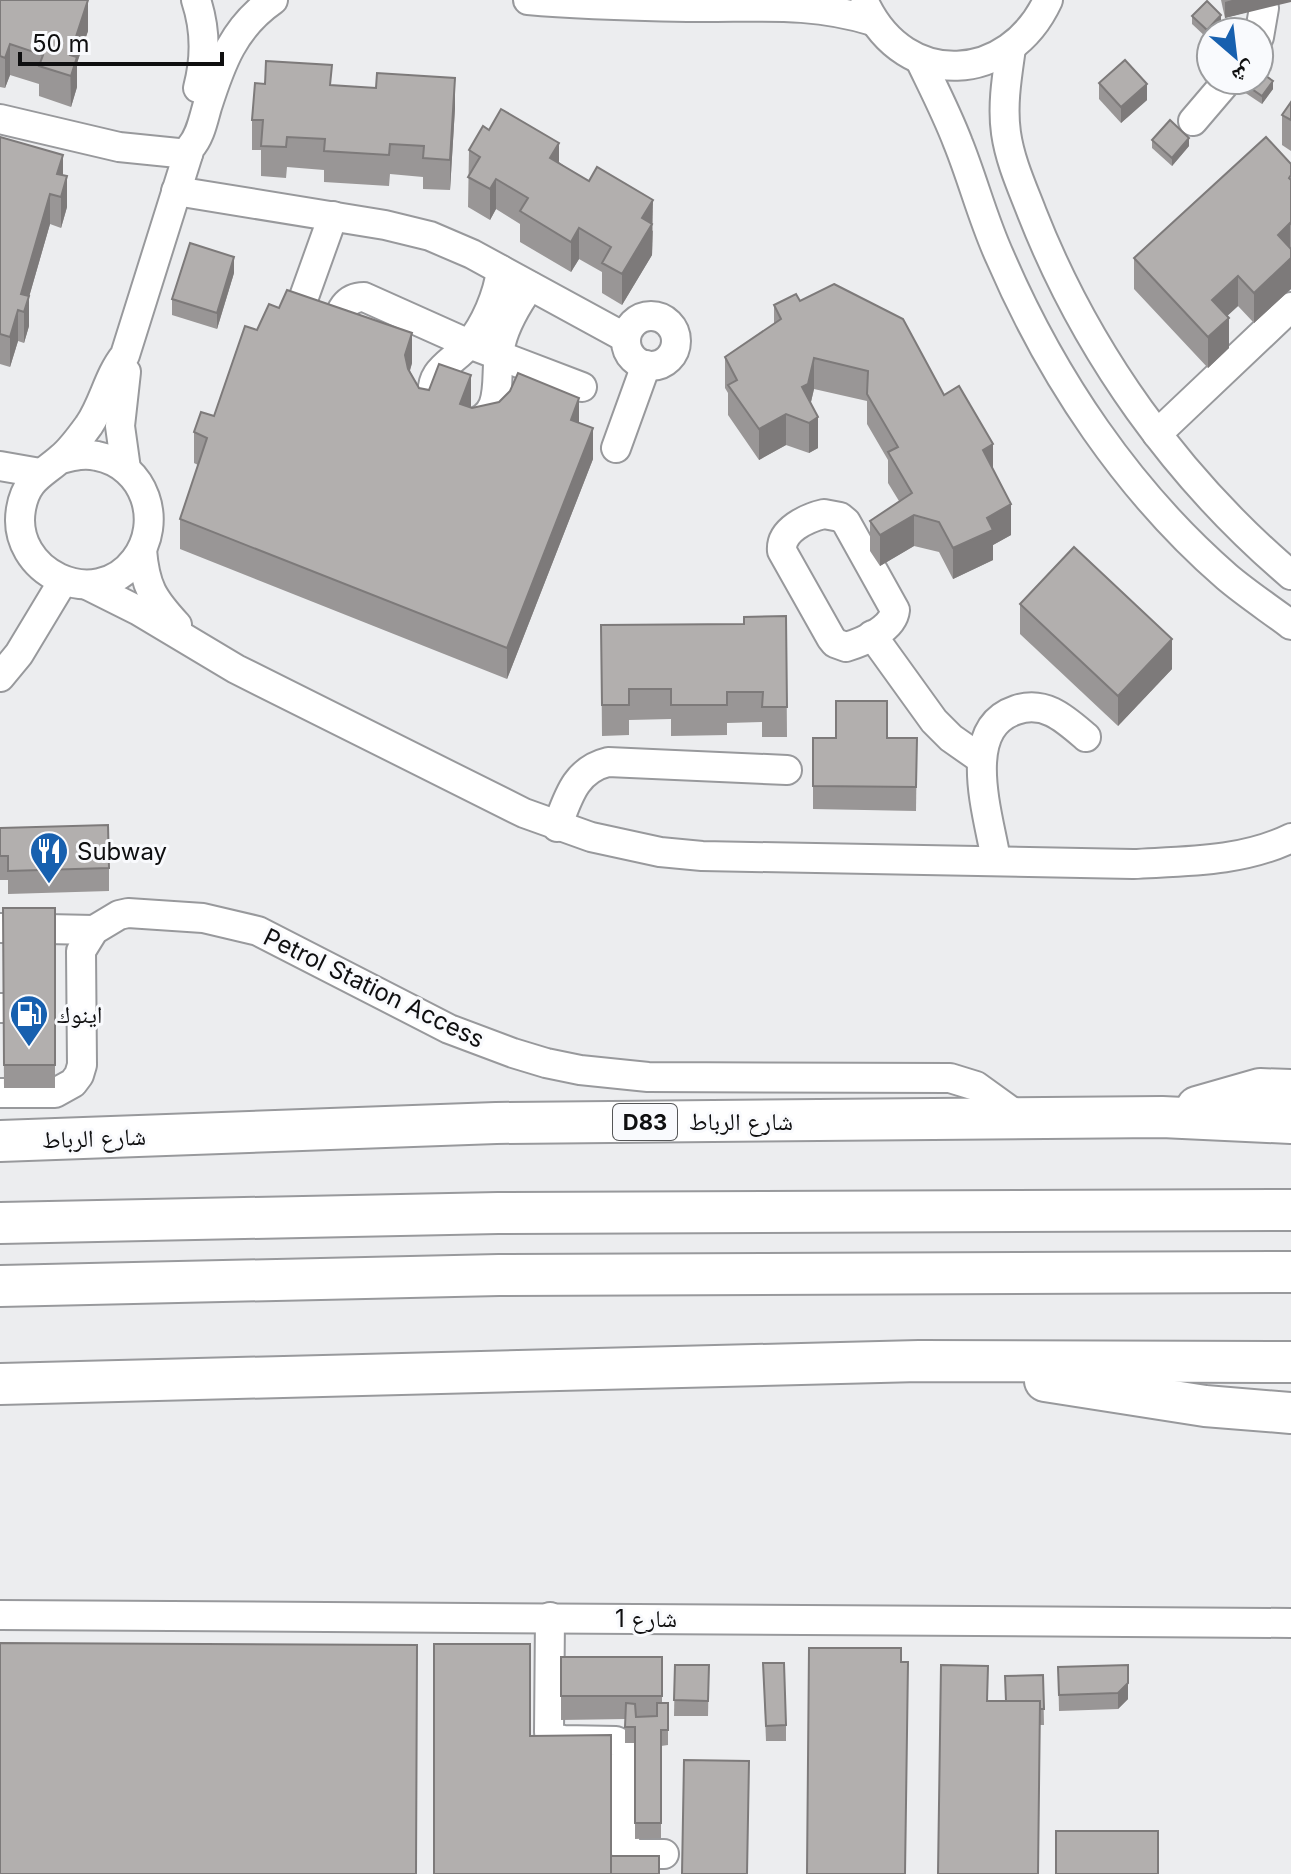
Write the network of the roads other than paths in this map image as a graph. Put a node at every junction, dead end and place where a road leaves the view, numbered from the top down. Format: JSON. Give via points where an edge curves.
{"nodes":[{"id":1,"x":196,"y":0,"type":"edge"},
{"id":2,"x":273,"y":0,"type":"edge"},
{"id":3,"x":528,"y":0,"type":"edge"},
{"id":4,"x":1048,"y":0,"type":"edge"},
{"id":5,"x":1264,"y":8,"type":"dead end"},
{"id":6,"x":868,"y":10,"type":"edge"},
{"id":7,"x":1263,"y":16,"type":"edge"},
{"id":8,"x":1011,"y":48,"type":"junction"},
{"id":9,"x":920,"y":60,"type":"junction"},
{"id":10,"x":1214,"y":96,"type":"edge"},
{"id":11,"x":0,"y":119,"type":"edge"},
{"id":12,"x":1193,"y":121,"type":"dead end"},
{"id":13,"x":189,"y":151,"type":"junction"},
{"id":14,"x":176,"y":191,"type":"junction"},
{"id":15,"x":333,"y":216,"type":"junction"},
{"id":16,"x":501,"y":270,"type":"junction"},
{"id":17,"x":530,"y":286,"type":"junction"},
{"id":18,"x":1291,"y":307,"type":"edge"},
{"id":19,"x":300,"y":308,"type":"edge"},
{"id":20,"x":332,"y":335,"type":"edge"},
{"id":21,"x":626,"y":338,"type":"junction"},
{"id":22,"x":469,"y":344,"type":"junction"},
{"id":23,"x":125,"y":355,"type":"junction"},
{"id":24,"x":498,"y":355,"type":"junction"},
{"id":25,"x":646,"y":365,"type":"junction"},
{"id":26,"x":582,"y":387,"type":"dead end"},
{"id":27,"x":435,"y":405,"type":"edge"},
{"id":28,"x":464,"y":424,"type":"edge"},
{"id":29,"x":1157,"y":434,"type":"junction"},
{"id":30,"x":616,"y":448,"type":"dead end"},
{"id":31,"x":0,"y":466,"type":"edge"},
{"id":32,"x":50,"y":466,"type":"junction"},
{"id":33,"x":126,"y":469,"type":"junction"},
{"id":34,"x":10,"y":520,"type":"edge"},
{"id":35,"x":142,"y":550,"type":"junction"},
{"id":36,"x":1291,"y":575,"type":"edge"},
{"id":37,"x":75,"y":583,"type":"junction"},
{"id":38,"x":1291,"y":625,"type":"edge"},
{"id":39,"x":872,"y":635,"type":"junction"},
{"id":40,"x":197,"y":646,"type":"junction"},
{"id":41,"x":0,"y":677,"type":"edge"},
{"id":42,"x":1086,"y":737,"type":"dead end"},
{"id":43,"x":981,"y":759,"type":"junction"},
{"id":44,"x":787,"y":770,"type":"dead end"},
{"id":45,"x":1291,"y":824,"type":"edge"},
{"id":46,"x":557,"y":827,"type":"junction"},
{"id":47,"x":1291,"y":838,"type":"edge"},
{"id":48,"x":1248,"y":853,"type":"junction"},
{"id":49,"x":996,"y":860,"type":"junction"},
{"id":50,"x":0,"y":928,"type":"edge"},
{"id":51,"x":94,"y":930,"type":"junction"},
{"id":52,"x":1291,"y":1090,"type":"edge"},
{"id":53,"x":0,"y":1093,"type":"edge"},
{"id":54,"x":1162,"y":1117,"type":"junction"},
{"id":55,"x":1023,"y":1119,"type":"junction"},
{"id":56,"x":1291,"y":1123,"type":"edge"},
{"id":57,"x":0,"y":1141,"type":"edge"},
{"id":58,"x":1291,"y":1210,"type":"edge"},
{"id":59,"x":0,"y":1223,"type":"edge"},
{"id":60,"x":1291,"y":1272,"type":"edge"},
{"id":61,"x":0,"y":1286,"type":"edge"},
{"id":62,"x":919,"y":1361,"type":"junction"},
{"id":63,"x":1291,"y":1362,"type":"edge"},
{"id":64,"x":77,"y":1383,"type":"junction"},
{"id":65,"x":0,"y":1384,"type":"edge"},
{"id":66,"x":0,"y":1392,"type":"edge"},
{"id":67,"x":1291,"y":1413,"type":"edge"},
{"id":68,"x":0,"y":1615,"type":"edge"},
{"id":69,"x":550,"y":1617,"type":"junction"},
{"id":70,"x":1291,"y":1623,"type":"edge"},
{"id":71,"x":664,"y":1854,"type":"dead end"}],
"edges":[{"from":1,"to":13,"type":"street","via":[[205,48],[187,132]]},
{"from":2,"to":13,"type":"street","via":[[230,43]]},
{"from":3,"to":6,"type":"street"},
{"from":4,"to":8,"type":"street","via":[[1027,35]]},
{"from":5,"to":7,"type":"street"},
{"from":6,"to":9,"type":"street","via":[[886,37]]},
{"from":8,"to":9,"type":"street","via":[[986,61],[957,66]]},
{"from":8,"to":29,"type":"street","via":[[1005,131],[1041,236],[1093,338]]},
{"from":9,"to":38,"type":"street","via":[[949,118],[998,254],[1079,405],[1121,464],[1187,539]]},
{"from":10,"to":12,"type":"street"},
{"from":11,"to":13,"type":"street","via":[[119,147]]},
{"from":13,"to":14,"type":"street"},
{"from":14,"to":15,"type":"street"},
{"from":14,"to":23,"type":"street"},
{"from":15,"to":16,"type":"street","via":[[430,236]]},
{"from":15,"to":19,"type":"street"},
{"from":16,"to":17,"type":"street"},
{"from":16,"to":22,"type":"street"},
{"from":17,"to":21,"type":"street"},
{"from":17,"to":24,"type":"street"},
{"from":18,"to":29,"type":"street"},
{"from":20,"to":22,"type":"street","via":[[343,306],[364,297]]},
{"from":21,"to":25,"type":"street","via":[[631,356]]},
{"from":21,"to":25,"type":"street","via":[[642,317],[669,322],[677,339],[671,356],[664,363]]},
{"from":22,"to":24,"type":"street"},
{"from":22,"to":27,"type":"street","via":[[438,371],[432,387]]},
{"from":23,"to":32,"type":"street","via":[[92,420]]},
{"from":23,"to":33,"type":"street","via":[[120,426]]},
{"from":24,"to":26,"type":"street"},
{"from":24,"to":28,"type":"street","via":[[494,406],[482,420]]},
{"from":25,"to":30,"type":"street"},
{"from":29,"to":36,"type":"street","via":[[1223,511]]},
{"from":31,"to":32,"type":"street"},
{"from":32,"to":33,"type":"street","via":[[77,455],[95,455]]},
{"from":32,"to":34,"type":"street"},
{"from":33,"to":35,"type":"street","via":[[147,498],[149,533]]},
{"from":34,"to":37,"type":"street","via":[[38,565]]},
{"from":35,"to":37,"type":"street","via":[[119,575],[104,582]]},
{"from":35,"to":40,"type":"street","via":[[155,601]]},
{"from":37,"to":40,"type":"street","via":[[139,611]]},
{"from":37,"to":41,"type":"street"},
{"from":39,"to":39,"type":"street","via":[[852,646],[835,643],[784,557],[781,544],[788,532],[824,514],[846,522],[895,610],[888,625]]},
{"from":39,"to":43,"type":"street","via":[[934,721]]},
{"from":40,"to":46,"type":"street","via":[[275,690]]},
{"from":42,"to":43,"type":"street","via":[[1050,710],[1021,708],[1008,712],[987,732]]},
{"from":43,"to":49,"type":"street"},
{"from":44,"to":46,"type":"street","via":[[608,762],[590,768],[576,782]]},
{"from":45,"to":48,"type":"street"},
{"from":46,"to":49,"type":"street","via":[[660,852],[702,856]]},
{"from":47,"to":48,"type":"street"},
{"from":48,"to":49,"type":"street","via":[[1133,864]]},
{"from":50,"to":51,"type":"street"},
{"from":51,"to":53,"type":"street","via":[[81,951],[68,1007],[82,1065],[73,1083],[55,1093]]},
{"from":51,"to":55,"type":"street","name":"Petrol Station Access","via":[[128,913],[240,925],[449,1029],[569,1067],[648,1077],[950,1078],[976,1086]]},
{"from":52,"to":54,"type":"highway","via":[[1260,1089]]},
{"from":54,"to":55,"type":"highway","name":"شارع الرباط","number":"D83"},
{"from":54,"to":56,"type":"highway","name":"شارع الرباط","number":"D83"},
{"from":55,"to":57,"type":"highway","name":"شارع الرباط","number":"D83","via":[[496,1123]]},
{"from":58,"to":59,"type":"highway","via":[[529,1213]]},
{"from":60,"to":61,"type":"highway","via":[[530,1275]]},
{"from":62,"to":63,"type":"highway"},
{"from":62,"to":64,"type":"highway"},
{"from":62,"to":67,"type":"highway","via":[[1192,1404]]},
{"from":64,"to":65,"type":"highway"},
{"from":64,"to":66,"type":"highway"},
{"from":68,"to":69,"type":"street","name":"شارع 1"},
{"from":69,"to":70,"type":"street","name":"شارع 1"},
{"from":69,"to":71,"type":"street","via":[[549,1732],[555,1739],[622,1744],[625,1849],[629,1854]]}]}
